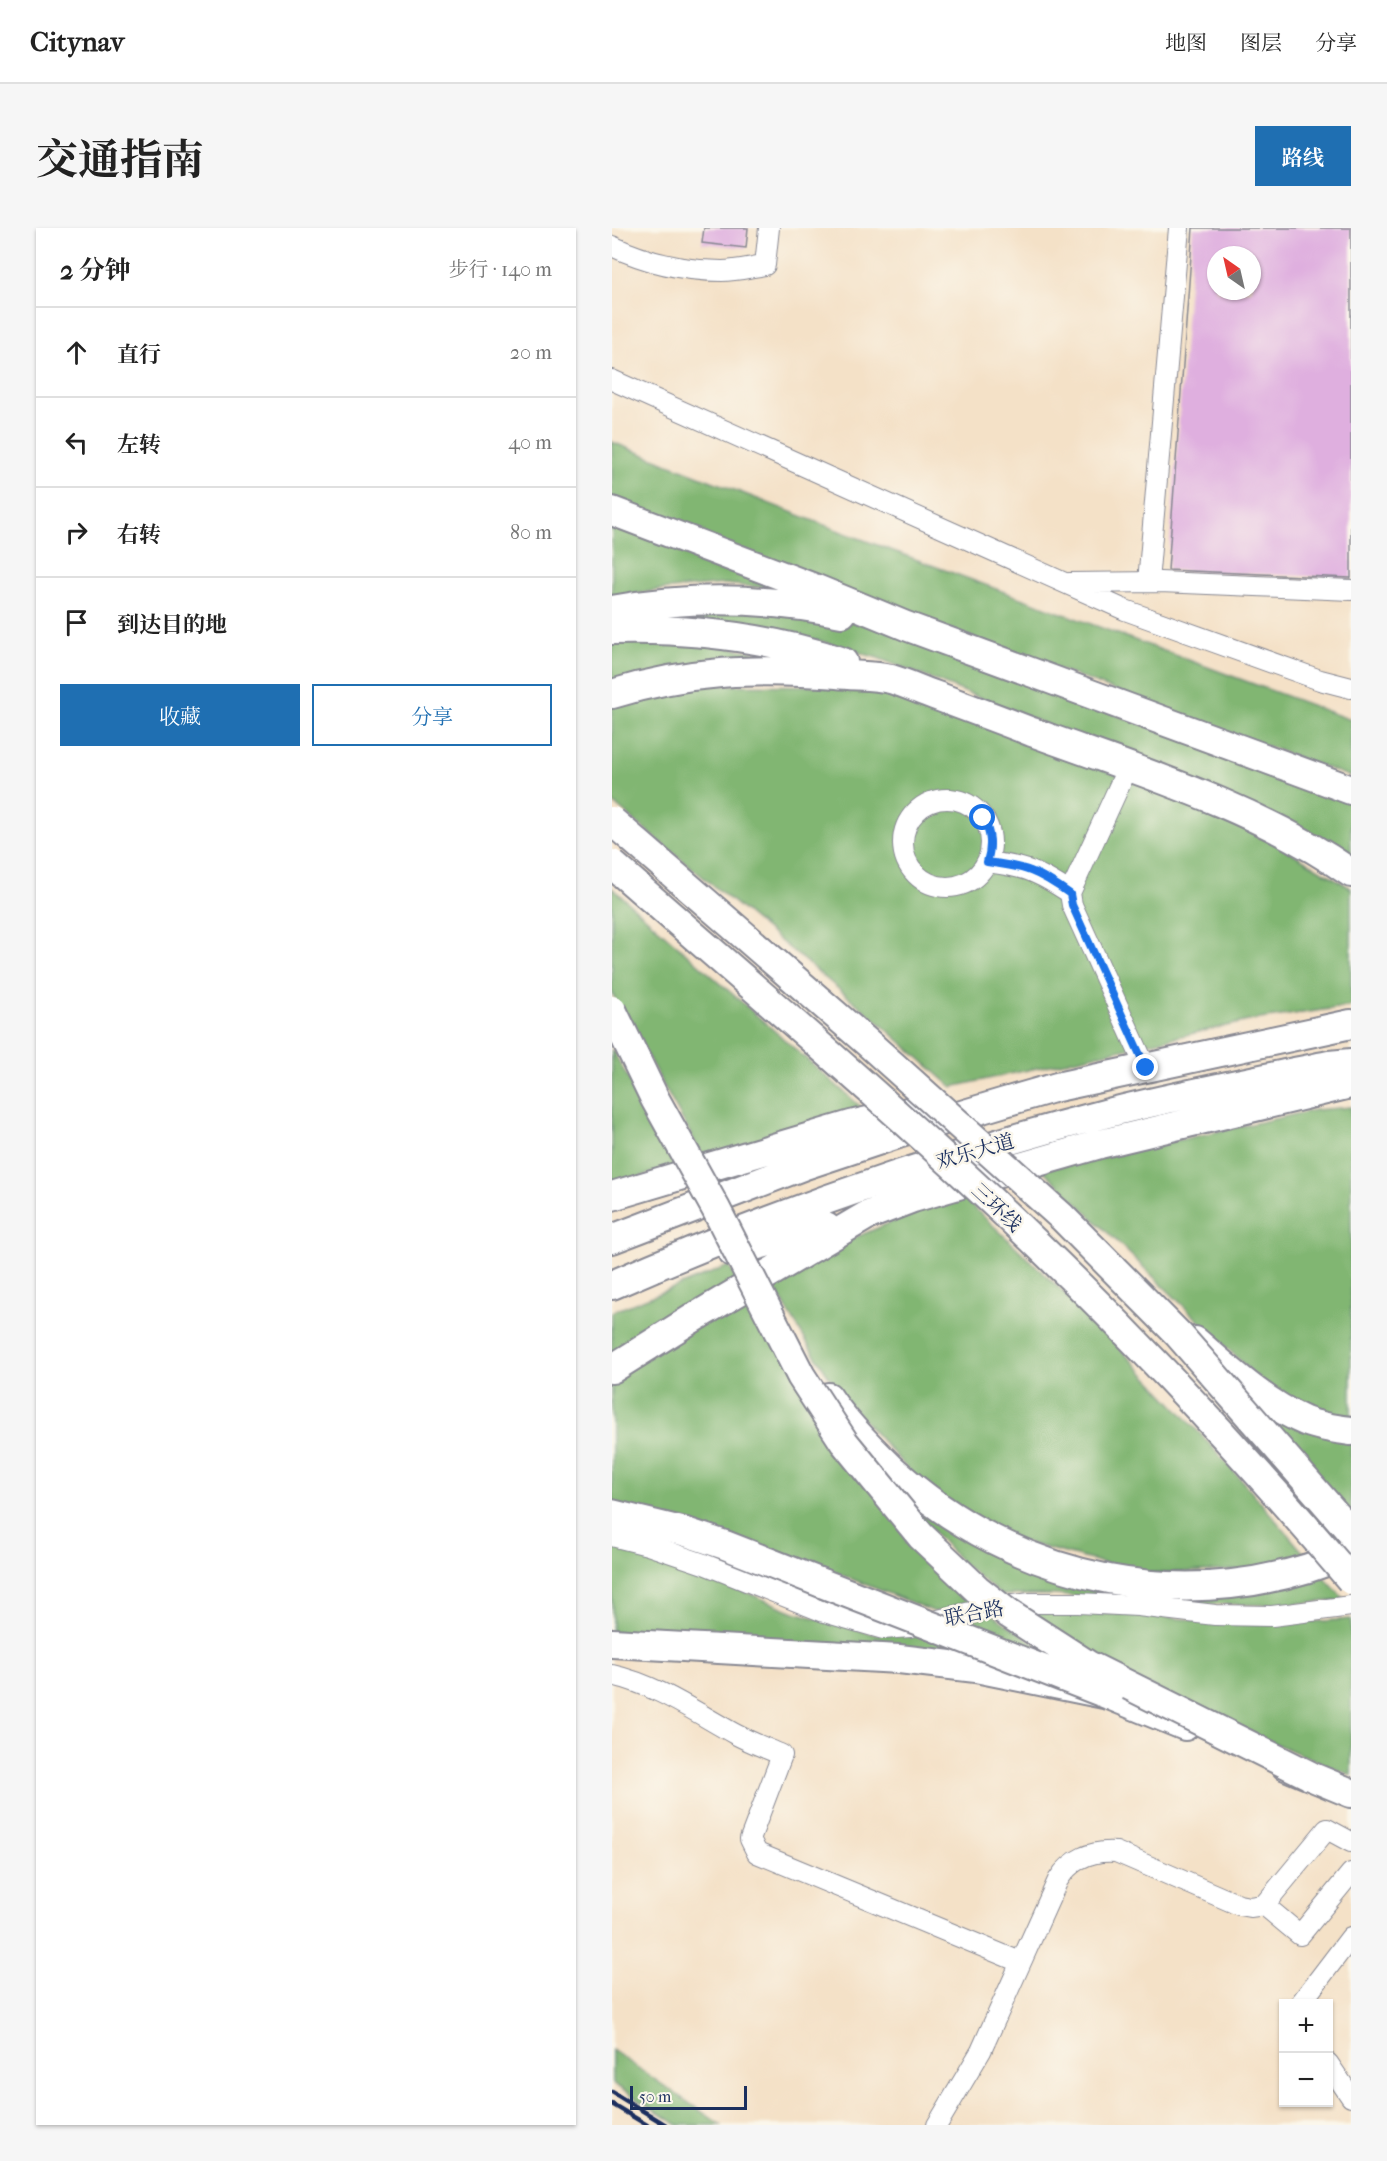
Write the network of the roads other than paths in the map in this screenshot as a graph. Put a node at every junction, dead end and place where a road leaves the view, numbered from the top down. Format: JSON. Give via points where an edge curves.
{"nodes":[{"id":1,"x":769,"y":228,"type":"edge"},
{"id":2,"x":1179,"y":228,"type":"edge"},
{"id":3,"x":612,"y":246,"type":"edge"},
{"id":4,"x":612,"y":380,"type":"edge"},
{"id":5,"x":612,"y":511,"type":"edge"},
{"id":6,"x":1148,"y":582,"type":"junction"},
{"id":7,"x":1062,"y":583,"type":"junction"},
{"id":8,"x":1351,"y":590,"type":"edge"},
{"id":9,"x":612,"y":610,"type":"edge"},
{"id":10,"x":906,"y":626,"type":"junction"},
{"id":11,"x":612,"y":630,"type":"edge"},
{"id":12,"x":891,"y":679,"type":"junction"},
{"id":13,"x":1351,"y":688,"type":"edge"},
{"id":14,"x":612,"y":694,"type":"edge"},
{"id":15,"x":1128,"y":768,"type":"junction"},
{"id":16,"x":1351,"y":790,"type":"edge"},
{"id":17,"x":612,"y":820,"type":"edge"},
{"id":18,"x":987,"y":862,"type":"junction"},
{"id":19,"x":612,"y":864,"type":"edge"},
{"id":20,"x":1344,"y":868,"type":"edge"},
{"id":21,"x":1070,"y":894,"type":"junction"},
{"id":22,"x":612,"y":1010,"type":"edge"},
{"id":23,"x":1351,"y":1024,"type":"edge"},
{"id":24,"x":612,"y":1025,"type":"edge"},
{"id":25,"x":632,"y":1053,"type":"junction"},
{"id":26,"x":1351,"y":1063,"type":"edge"},
{"id":27,"x":1146,"y":1068,"type":"junction"},
{"id":28,"x":1351,"y":1084,"type":"edge"},
{"id":29,"x":1057,"y":1087,"type":"junction"},
{"id":30,"x":1351,"y":1098,"type":"edge"},
{"id":31,"x":1283,"y":1101,"type":"junction"},
{"id":32,"x":612,"y":1196,"type":"edge"},
{"id":33,"x":867,"y":1216,"type":"junction"},
{"id":34,"x":612,"y":1239,"type":"edge"},
{"id":35,"x":673,"y":1258,"type":"junction"},
{"id":36,"x":612,"y":1285,"type":"edge"},
{"id":37,"x":1137,"y":1291,"type":"junction"},
{"id":38,"x":761,"y":1298,"type":"junction"},
{"id":39,"x":612,"y":1369,"type":"edge"},
{"id":40,"x":1351,"y":1431,"type":"edge"},
{"id":41,"x":612,"y":1514,"type":"edge"},
{"id":42,"x":1351,"y":1532,"type":"edge"},
{"id":43,"x":612,"y":1536,"type":"edge"},
{"id":44,"x":1351,"y":1552,"type":"edge"},
{"id":45,"x":1351,"y":1580,"type":"edge"},
{"id":46,"x":1351,"y":1606,"type":"edge"},
{"id":47,"x":612,"y":1643,"type":"edge"},
{"id":48,"x":612,"y":1675,"type":"edge"},
{"id":49,"x":1109,"y":1695,"type":"junction"},
{"id":50,"x":1310,"y":1775,"type":"junction"},
{"id":51,"x":1351,"y":1792,"type":"edge"},
{"id":52,"x":1351,"y":1842,"type":"edge"},
{"id":53,"x":1351,"y":1873,"type":"edge"},
{"id":54,"x":1264,"y":1905,"type":"junction"},
{"id":55,"x":1351,"y":1937,"type":"edge"},
{"id":56,"x":1020,"y":1962,"type":"junction"},
{"id":57,"x":1304,"y":1999,"type":"edge"},
{"id":58,"x":1333,"y":2069,"type":"edge"},
{"id":59,"x":1351,"y":2097,"type":"edge"},
{"id":60,"x":937,"y":2125,"type":"edge"}],
"edges":[{"from":1,"to":3,"type":"street","via":[[765,265],[724,271],[676,267]]},
{"from":2,"to":6,"type":"street"},
{"from":4,"to":7,"type":"street"},
{"from":5,"to":10,"type":"highway"},
{"from":6,"to":7,"type":"street"},
{"from":6,"to":8,"type":"street"},
{"from":7,"to":13,"type":"street","via":[[1125,610]]},
{"from":9,"to":10,"type":"highway","via":[[706,600],[771,601]]},
{"from":10,"to":16,"type":"highway"},
{"from":11,"to":12,"type":"highway","via":[[730,635],[780,644]]},
{"from":12,"to":14,"type":"highway","via":[[805,672],[711,672]]},
{"from":12,"to":15,"type":"highway"},
{"from":15,"to":20,"type":"highway","via":[[1262,822]]},
{"from":15,"to":21,"type":"street"},
{"from":17,"to":37,"type":"highway","name":"三环线","bridge":true,"via":[[961,1125]]},
{"from":18,"to":18,"type":"street","via":[[988,827],[969,805],[940,800],[922,807],[909,821],[903,840],[906,859],[925,881],[943,887],[963,884]]},
{"from":18,"to":21,"type":"street","via":[[1034,872]]},
{"from":19,"to":45,"type":"highway","name":"三环线","bridge":true,"via":[[1037,1244],[1242,1454]]},
{"from":21,"to":27,"type":"street"},
{"from":22,"to":25,"type":"highway","bridge":true},
{"from":23,"to":27,"type":"highway","name":"欢乐大道"},
{"from":24,"to":25,"type":"highway","bridge":true},
{"from":25,"to":38,"type":"highway","bridge":true},
{"from":26,"to":35,"type":"highway","name":"欢乐大道","via":[[1112,1112],[950,1158],[791,1212]]},
{"from":27,"to":29,"type":"highway","name":"欢乐大道"},
{"from":28,"to":31,"type":"highway"},
{"from":29,"to":32,"type":"highway","via":[[978,1096],[851,1125]]},
{"from":29,"to":34,"type":"highway","name":"欢乐大道","via":[[805,1165]]},
{"from":30,"to":31,"type":"highway"},
{"from":31,"to":33,"type":"highway","via":[[1100,1144],[913,1198]]},
{"from":33,"to":35,"type":"highway","via":[[708,1258]]},
{"from":33,"to":39,"type":"highway"},
{"from":35,"to":36,"type":"highway","name":"欢乐大道"},
{"from":37,"to":40,"type":"highway","bridge":true,"via":[[1280,1408],[1306,1422]]},
{"from":37,"to":42,"type":"highway","name":"三环线","bridge":true},
{"from":38,"to":44,"type":"highway","bridge":true,"via":[[842,1416],[875,1453],[927,1500],[1000,1544],[1060,1567],[1154,1586],[1240,1584],[1305,1570]]},
{"from":38,"to":50,"type":"highway","bridge":true,"via":[[801,1376],[844,1442],[921,1536],[977,1589],[1088,1665]]},
{"from":41,"to":49,"type":"highway","bridge":true,"via":[[696,1535]]},
{"from":43,"to":46,"type":"street","name":"联合路","via":[[704,1564],[824,1612],[883,1629],[1031,1603],[1272,1616]]},
{"from":47,"to":49,"type":"highway","bridge":true,"via":[[899,1659],[976,1668]]},
{"from":48,"to":56,"type":"street","via":[[662,1693],[782,1755],[750,1839],[757,1853]]},
{"from":49,"to":50,"type":"highway","bridge":true},
{"from":50,"to":51,"type":"highway"},
{"from":52,"to":54,"type":"street","via":[[1327,1829]]},
{"from":53,"to":54,"type":"street","via":[[1300,1935]]},
{"from":54,"to":56,"type":"street","via":[[1239,1905],[1127,1856],[1107,1851],[1094,1853],[1076,1860],[1062,1873]]},
{"from":55,"to":57,"type":"street"},
{"from":56,"to":60,"type":"street","via":[[981,2051]]},
{"from":58,"to":59,"type":"street"}]}
